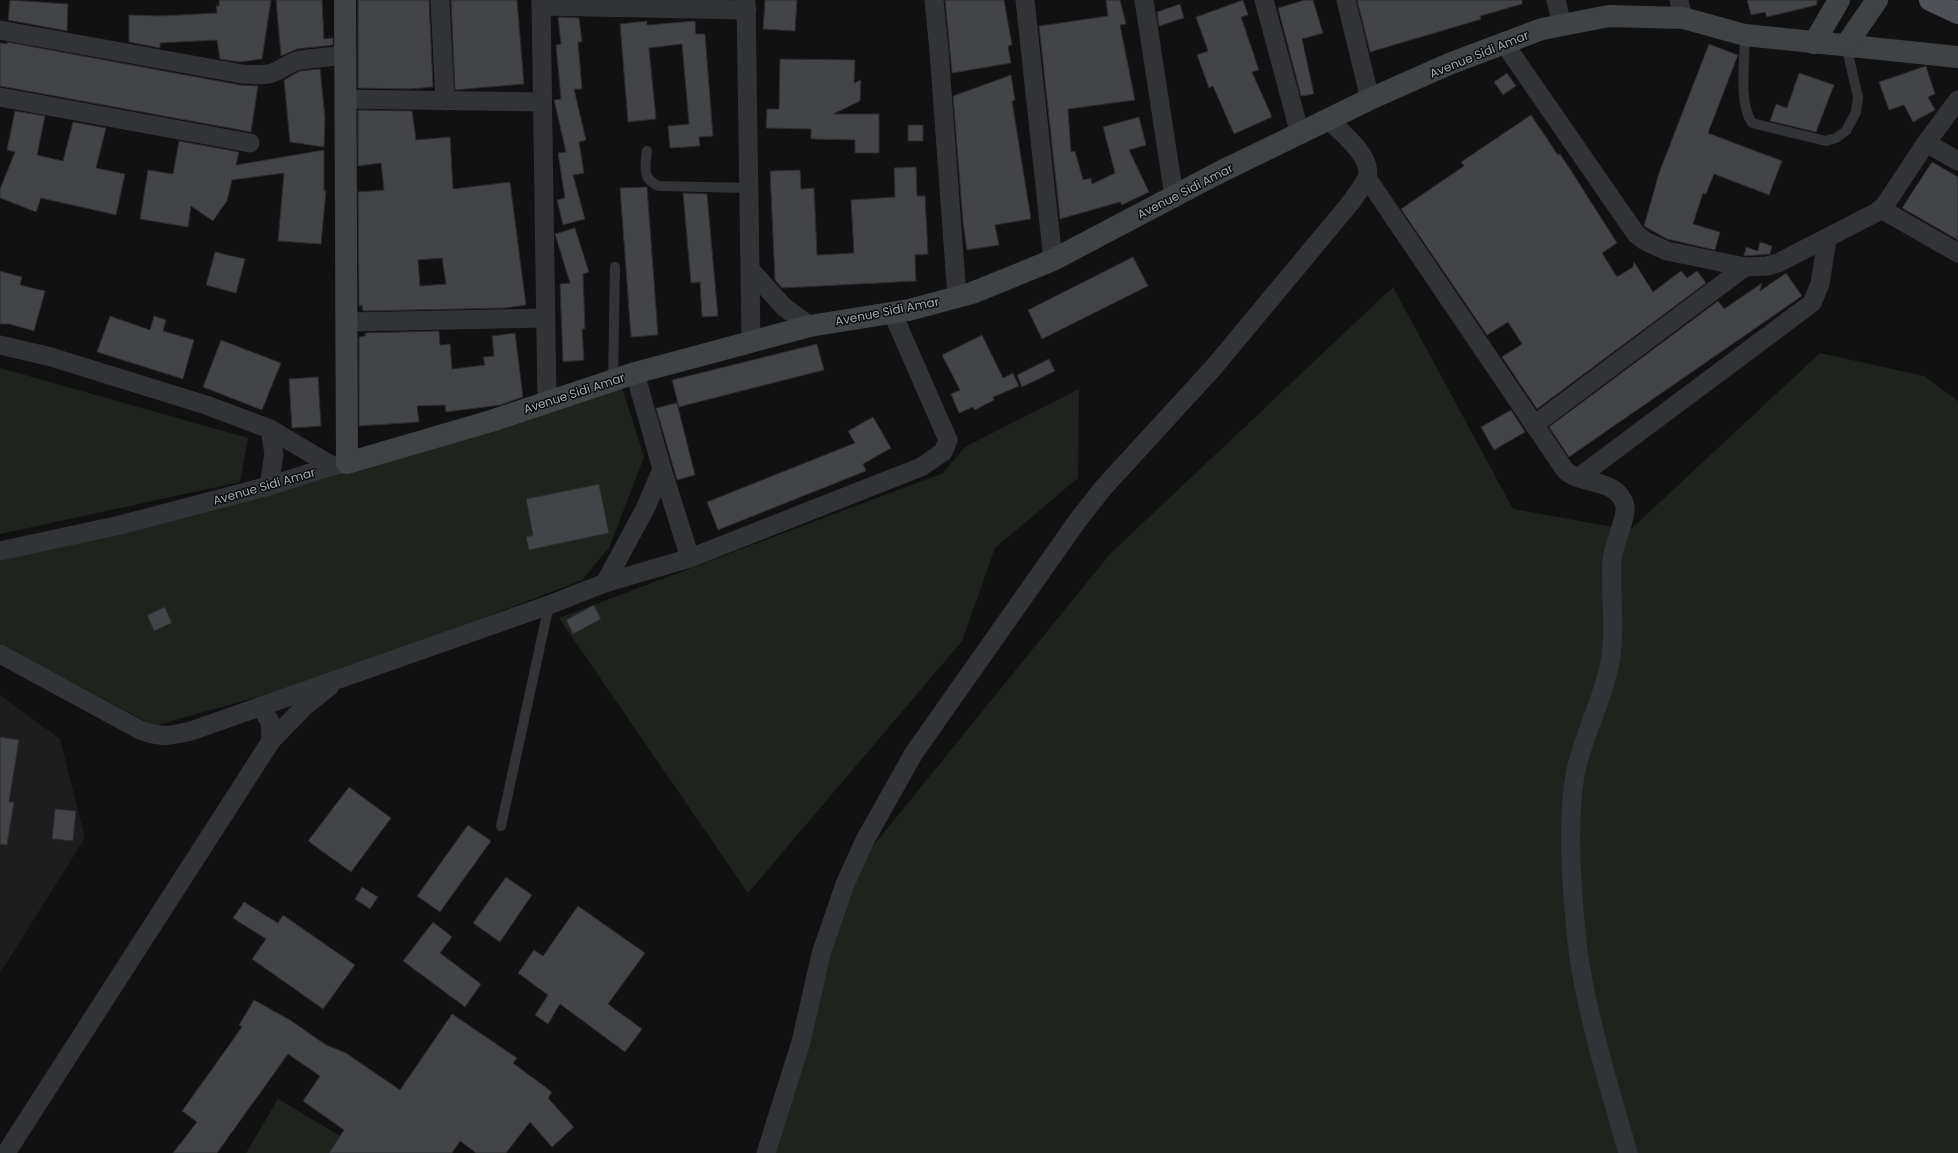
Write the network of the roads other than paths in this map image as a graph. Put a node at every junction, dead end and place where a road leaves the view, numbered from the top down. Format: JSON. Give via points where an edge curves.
{"nodes":[{"id":1,"x":345,"y":0,"type":"edge"},
{"id":2,"x":440,"y":0,"type":"edge"},
{"id":3,"x":934,"y":0,"type":"edge"},
{"id":4,"x":1025,"y":0,"type":"edge"},
{"id":5,"x":1144,"y":0,"type":"edge"},
{"id":6,"x":1264,"y":0,"type":"edge"},
{"id":7,"x":1346,"y":0,"type":"edge"},
{"id":8,"x":1556,"y":0,"type":"edge"},
{"id":9,"x":1839,"y":0,"type":"edge"},
{"id":10,"x":1877,"y":0,"type":"edge"},
{"id":11,"x":1930,"y":0,"type":"edge"},
{"id":12,"x":541,"y":3,"type":"edge"},
{"id":13,"x":746,"y":5,"type":"edge"},
{"id":14,"x":1681,"y":9,"type":"edge"},
{"id":15,"x":1958,"y":13,"type":"edge"},
{"id":16,"x":1562,"y":25,"type":"junction"},
{"id":17,"x":0,"y":30,"type":"edge"},
{"id":18,"x":1745,"y":35,"type":"junction"},
{"id":19,"x":1504,"y":43,"type":"junction"},
{"id":20,"x":1814,"y":43,"type":"junction"},
{"id":21,"x":1846,"y":45,"type":"junction"},
{"id":22,"x":345,"y":56,"type":"junction"},
{"id":23,"x":1958,"y":57,"type":"edge"},
{"id":24,"x":0,"y":97,"type":"edge"},
{"id":25,"x":345,"y":99,"type":"junction"},
{"id":26,"x":1370,"y":100,"type":"junction"},
{"id":27,"x":1958,"y":100,"type":"edge"},
{"id":28,"x":445,"y":101,"type":"junction"},
{"id":29,"x":542,"y":102,"type":"junction"},
{"id":30,"x":1329,"y":120,"type":"junction"},
{"id":31,"x":1300,"y":134,"type":"junction"},
{"id":32,"x":250,"y":143,"type":"dead end"},
{"id":33,"x":1926,"y":143,"type":"junction"},
{"id":34,"x":647,"y":151,"type":"dead end"},
{"id":35,"x":1958,"y":161,"type":"edge"},
{"id":36,"x":1367,"y":178,"type":"junction"},
{"id":37,"x":749,"y":188,"type":"junction"},
{"id":38,"x":1174,"y":196,"type":"junction"},
{"id":39,"x":1881,"y":208,"type":"junction"},
{"id":40,"x":1827,"y":239,"type":"junction"},
{"id":41,"x":1958,"y":253,"type":"edge"},
{"id":42,"x":1053,"y":260,"type":"junction"},
{"id":43,"x":615,"y":267,"type":"dead end"},
{"id":44,"x":1745,"y":267,"type":"junction"},
{"id":45,"x":750,"y":269,"type":"junction"},
{"id":46,"x":957,"y":297,"type":"junction"},
{"id":47,"x":892,"y":312,"type":"junction"},
{"id":48,"x":546,"y":318,"type":"junction"},
{"id":49,"x":346,"y":322,"type":"junction"},
{"id":50,"x":810,"y":326,"type":"junction"},
{"id":51,"x":751,"y":341,"type":"junction"},
{"id":52,"x":0,"y":345,"type":"edge"},
{"id":53,"x":635,"y":373,"type":"junction"},
{"id":54,"x":613,"y":380,"type":"junction"},
{"id":55,"x":547,"y":402,"type":"junction"},
{"id":56,"x":1534,"y":425,"type":"junction"},
{"id":57,"x":270,"y":429,"type":"junction"},
{"id":58,"x":339,"y":464,"type":"junction"},
{"id":59,"x":662,"y":469,"type":"junction"},
{"id":60,"x":1579,"y":477,"type":"junction"},
{"id":61,"x":269,"y":486,"type":"junction"},
{"id":62,"x":0,"y":551,"type":"edge"},
{"id":63,"x":690,"y":558,"type":"junction"},
{"id":64,"x":605,"y":583,"type":"junction"},
{"id":65,"x":549,"y":605,"type":"junction"},
{"id":66,"x":0,"y":654,"type":"edge"},
{"id":67,"x":344,"y":676,"type":"junction"},
{"id":68,"x":261,"y":706,"type":"junction"},
{"id":69,"x":271,"y":741,"type":"junction"},
{"id":70,"x":500,"y":826,"type":"dead end"},
{"id":71,"x":6,"y":1153,"type":"edge"},
{"id":72,"x":766,"y":1153,"type":"edge"},
{"id":73,"x":1628,"y":1153,"type":"edge"}],
"edges":[{"from":1,"to":22,"type":"street"},
{"from":2,"to":28,"type":"street"},
{"from":3,"to":46,"type":"street"},
{"from":4,"to":42,"type":"street"},
{"from":5,"to":38,"type":"street"},
{"from":6,"to":31,"type":"street"},
{"from":7,"to":26,"type":"street"},
{"from":8,"to":16,"type":"street"},
{"from":9,"to":20,"type":"street"},
{"from":10,"to":21,"type":"street"},
{"from":11,"to":15,"type":"main road"},
{"from":12,"to":13,"type":"street"},
{"from":12,"to":29,"type":"street"},
{"from":13,"to":37,"type":"street"},
{"from":14,"to":16,"type":"street","name":"Avenue Sidi Amar","via":[[1608,16]]},
{"from":14,"to":18,"type":"street","name":"Avenue Sidi Amar"},
{"from":16,"to":19,"type":"street","name":"Avenue Sidi Amar","via":[[1542,29]]},
{"from":17,"to":22,"type":"street","via":[[242,74],[266,74],[300,60]]},
{"from":18,"to":20,"type":"street","name":"Avenue Sidi Amar"},
{"from":18,"to":21,"type":"lane","via":[[1744,103],[1746,115],[1752,123],[1826,141],[1846,131],[1856,112],[1858,96]]},
{"from":19,"to":26,"type":"street","name":"Avenue Sidi Amar","via":[[1449,64]]},
{"from":19,"to":44,"type":"street","via":[[1636,234],[1650,244],[1667,251]]},
{"from":20,"to":21,"type":"street","name":"Avenue Sidi Amar"},
{"from":21,"to":23,"type":"street","name":"Avenue Sidi Amar"},
{"from":22,"to":25,"type":"street"},
{"from":24,"to":32,"type":"street"},
{"from":25,"to":28,"type":"street"},
{"from":25,"to":49,"type":"street"},
{"from":26,"to":30,"type":"street","name":"Avenue Sidi Amar"},
{"from":27,"to":33,"type":"street"},
{"from":28,"to":29,"type":"street"},
{"from":29,"to":48,"type":"street"},
{"from":30,"to":31,"type":"street","name":"Avenue Sidi Amar"},
{"from":30,"to":36,"type":"street","via":[[1363,155],[1368,169]]},
{"from":31,"to":38,"type":"street","name":"Avenue Sidi Amar"},
{"from":33,"to":35,"type":"street"},
{"from":33,"to":39,"type":"street"},
{"from":34,"to":37,"type":"lane","via":[[645,172],[653,184]]},
{"from":36,"to":56,"type":"street"},
{"from":36,"to":72,"type":"street","via":[[1352,201],[1214,367],[1104,487],[914,753],[865,840],[845,884],[821,954],[800,1042]]},
{"from":37,"to":45,"type":"street"},
{"from":38,"to":42,"type":"street","name":"Avenue Sidi Amar"},
{"from":39,"to":40,"type":"street","via":[[1873,215]]},
{"from":39,"to":41,"type":"street"},
{"from":40,"to":44,"type":"street","via":[[1778,263],[1762,267]]},
{"from":40,"to":60,"type":"street","via":[[1820,284],[1812,303]]},
{"from":42,"to":46,"type":"street","name":"Avenue Sidi Amar"},
{"from":43,"to":54,"type":"lane"},
{"from":44,"to":56,"type":"street"},
{"from":45,"to":50,"type":"street","via":[[784,308]]},
{"from":45,"to":51,"type":"street"},
{"from":46,"to":47,"type":"street","name":"Avenue Sidi Amar"},
{"from":47,"to":50,"type":"street","name":"Avenue Sidi Amar"},
{"from":47,"to":63,"type":"street","via":[[948,440],[943,452],[921,467]]},
{"from":48,"to":49,"type":"street"},
{"from":48,"to":55,"type":"street"},
{"from":49,"to":58,"type":"street"},
{"from":50,"to":51,"type":"street","name":"Avenue Sidi Amar"},
{"from":51,"to":53,"type":"street","name":"Avenue Sidi Amar"},
{"from":52,"to":57,"type":"street","via":[[112,375],[206,405]]},
{"from":53,"to":54,"type":"street","name":"Avenue Sidi Amar"},
{"from":53,"to":59,"type":"street"},
{"from":54,"to":55,"type":"street","name":"Avenue Sidi Amar"},
{"from":55,"to":58,"type":"street","name":"Avenue Sidi Amar","via":[[491,421]]},
{"from":56,"to":60,"type":"street","via":[[1565,470],[1570,475]]},
{"from":57,"to":58,"type":"street"},
{"from":57,"to":61,"type":"street","via":[[274,454]]},
{"from":58,"to":61,"type":"street","name":"Avenue Sidi Amar"},
{"from":59,"to":63,"type":"street"},
{"from":59,"to":64,"type":"street","via":[[646,507]]},
{"from":60,"to":73,"type":"street","via":[[1617,492],[1626,508],[1612,558],[1613,631],[1610,664],[1575,775],[1571,827],[1575,922],[1581,971]]},
{"from":61,"to":62,"type":"street","name":"Avenue Sidi Amar","via":[[120,525]]},
{"from":63,"to":64,"type":"street"},
{"from":64,"to":65,"type":"street"},
{"from":65,"to":67,"type":"street"},
{"from":65,"to":70,"type":"lane"},
{"from":66,"to":68,"type":"street","via":[[140,730],[156,736],[191,731]]},
{"from":67,"to":68,"type":"street"},
{"from":67,"to":69,"type":"street","via":[[305,706]]},
{"from":68,"to":69,"type":"street","via":[[270,722]]},
{"from":69,"to":71,"type":"street"}]}
